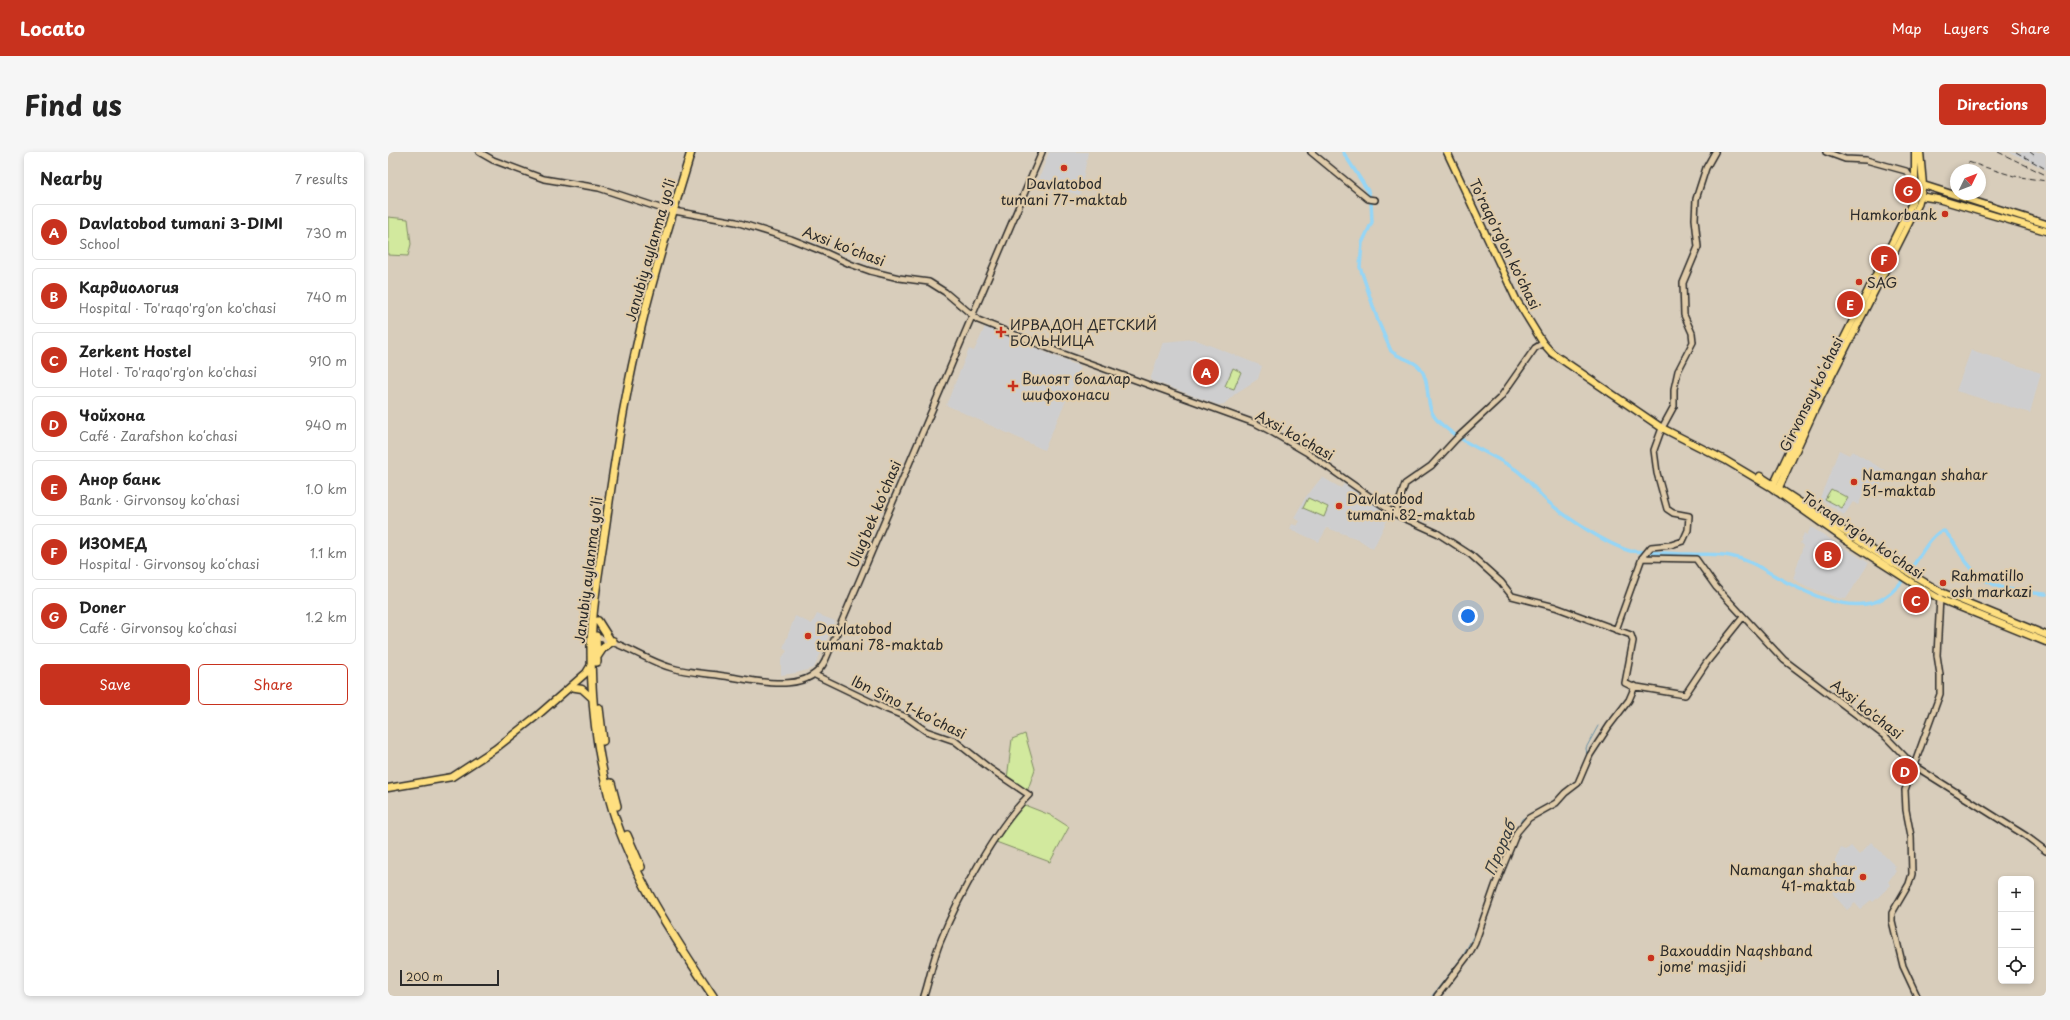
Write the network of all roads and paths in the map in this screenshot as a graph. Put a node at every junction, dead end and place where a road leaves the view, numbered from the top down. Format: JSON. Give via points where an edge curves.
{"nodes":[{"id":1,"x":479,"y":152,"type":"edge"},
{"id":2,"x":692,"y":152,"type":"edge"},
{"id":3,"x":695,"y":152,"type":"edge"},
{"id":4,"x":1042,"y":152,"type":"edge"},
{"id":5,"x":1311,"y":152,"type":"edge"},
{"id":6,"x":1447,"y":152,"type":"edge"},
{"id":7,"x":1715,"y":152,"type":"edge"},
{"id":8,"x":1826,"y":152,"type":"edge"},
{"id":9,"x":1915,"y":152,"type":"edge"},
{"id":10,"x":1920,"y":152,"type":"edge"},
{"id":11,"x":1915,"y":183,"type":"junction"},
{"id":12,"x":1923,"y":185,"type":"junction"},
{"id":13,"x":1914,"y":195,"type":"junction"},
{"id":14,"x":1922,"y":196,"type":"junction"},
{"id":15,"x":1375,"y":200,"type":"dead end"},
{"id":16,"x":676,"y":211,"type":"junction"},
{"id":17,"x":2046,"y":224,"type":"edge"},
{"id":18,"x":2046,"y":231,"type":"edge"},
{"id":19,"x":972,"y":316,"type":"junction"},
{"id":20,"x":1543,"y":343,"type":"junction"},
{"id":21,"x":1662,"y":428,"type":"junction"},
{"id":22,"x":1776,"y":488,"type":"junction"},
{"id":23,"x":1395,"y":514,"type":"junction"},
{"id":24,"x":1642,"y":557,"type":"junction"},
{"id":25,"x":1940,"y":596,"type":"junction"},
{"id":26,"x":1743,"y":617,"type":"junction"},
{"id":27,"x":598,"y":621,"type":"junction"},
{"id":28,"x":1616,"y":630,"type":"junction"},
{"id":29,"x":2046,"y":635,"type":"edge"},
{"id":30,"x":596,"y":637,"type":"junction"},
{"id":31,"x":611,"y":641,"type":"junction"},
{"id":32,"x":2046,"y":642,"type":"edge"},
{"id":33,"x":594,"y":660,"type":"junction"},
{"id":34,"x":815,"y":675,"type":"junction"},
{"id":35,"x":1635,"y":686,"type":"junction"},
{"id":36,"x":570,"y":687,"type":"junction"},
{"id":37,"x":593,"y":699,"type":"junction"},
{"id":38,"x":1913,"y":765,"type":"junction"},
{"id":39,"x":388,"y":788,"type":"edge"},
{"id":40,"x":2046,"y":851,"type":"edge"},
{"id":41,"x":713,"y":996,"type":"edge"},
{"id":42,"x":718,"y":996,"type":"edge"},
{"id":43,"x":924,"y":996,"type":"edge"},
{"id":44,"x":1437,"y":996,"type":"edge"},
{"id":45,"x":1917,"y":996,"type":"edge"}],
"edges":[{"from":1,"to":16,"type":"street","name":"Axsi koʻchasi","via":[[540,178],[599,188]]},
{"from":2,"to":16,"type":"highway","name":"Janubiy aylanma yoʻli"},
{"from":3,"to":16,"type":"highway","name":"Janubiy aylanma yoʻli"},
{"from":4,"to":19,"type":"street","name":"Ulugʻbek koʻchasi"},
{"from":5,"to":15,"type":"street","via":[[1368,199]]},
{"from":6,"to":20,"type":"main road","name":"To'raqo'rg'on ko'chasi","via":[[1513,292]]},
{"from":7,"to":21,"type":"street","via":[[1706,168],[1696,199],[1698,247],[1683,283],[1684,315],[1693,342],[1678,372],[1674,406]]},
{"from":8,"to":11,"type":"street","via":[[1849,160],[1866,160],[1906,171]]},
{"from":9,"to":11,"type":"main road","name":"Girvonsoy koʻchasi"},
{"from":10,"to":12,"type":"main road","name":"Girvonsoy koʻchasi"},
{"from":11,"to":12,"type":"main road"},
{"from":11,"to":13,"type":"main road","name":"Girvonsoy koʻchasi"},
{"from":12,"to":14,"type":"main road","name":"Girvonsoy koʻchasi"},
{"from":12,"to":17,"type":"main road"},
{"from":13,"to":14,"type":"main road"},
{"from":13,"to":22,"type":"main road","name":"Girvonsoy koʻchasi","via":[[1821,384]]},
{"from":14,"to":18,"type":"main road"},
{"from":14,"to":22,"type":"main road","name":"Girvonsoy koʻchasi"},
{"from":16,"to":19,"type":"street","name":"Axsi koʻchasi","via":[[736,222],[791,239],[870,271],[929,282],[957,301]]},
{"from":16,"to":27,"type":"highway","name":"Janubiy aylanma yoʻli","via":[[631,390]]},
{"from":16,"to":33,"type":"highway","name":"Janubiy aylanma yoʻli","via":[[642,323],[622,421],[593,616]]},
{"from":19,"to":23,"type":"street","name":"Axsi koʻchasi","via":[[1052,350],[1257,424],[1306,452]]},
{"from":19,"to":34,"type":"street","name":"Ulugʻbek koʻchasi","via":[[825,661]]},
{"from":20,"to":21,"type":"main road","name":"To'raqo'rg'on ko'chasi","via":[[1552,353]]},
{"from":20,"to":23,"type":"street","via":[[1535,348],[1500,398],[1431,466],[1406,484]]},
{"from":21,"to":22,"type":"main road","name":"To'raqo'rg'on ko'chasi","via":[[1755,473]]},
{"from":21,"to":24,"type":"street","via":[[1654,456],[1667,509],[1673,513],[1687,514],[1690,518],[1688,530],[1682,541],[1671,546],[1651,547]]},
{"from":22,"to":25,"type":"main road","name":"To'raqo'rg'on ko'chasi","via":[[1847,541]]},
{"from":23,"to":28,"type":"street","name":"Axsi koʻchasi","via":[[1437,533],[1473,557],[1501,582],[1512,596],[1555,607]]},
{"from":24,"to":26,"type":"street","name":"Axsi ko'chasi","via":[[1696,559],[1716,587]]},
{"from":24,"to":28,"type":"street"},
{"from":25,"to":29,"type":"main road","name":"To'raqo'rg'on ko'chasi"},
{"from":25,"to":32,"type":"main road","name":"To'raqo'rg'on ko'chasi"},
{"from":25,"to":38,"type":"street","via":[[1937,655],[1940,694]]},
{"from":26,"to":35,"type":"street","via":[[1707,662],[1685,695]]},
{"from":26,"to":38,"type":"street","name":"Axsi ko'chasi","via":[[1784,660],[1886,737]]},
{"from":27,"to":30,"type":"highway","name":"Janubiy aylanma yoʻli"},
{"from":27,"to":31,"type":"highway"},
{"from":28,"to":35,"type":"street","name":"Axsi koʻchasi","via":[[1633,638],[1625,683]]},
{"from":30,"to":31,"type":"street"},
{"from":30,"to":33,"type":"highway","name":"Janubiy aylanma yoʻli"},
{"from":31,"to":33,"type":"highway","via":[[602,648]]},
{"from":31,"to":34,"type":"street","via":[[658,663],[680,670],[772,684]]},
{"from":33,"to":36,"type":"main road","via":[[586,673]]},
{"from":33,"to":37,"type":"highway","name":"Janubiy aylanma yoʻli"},
{"from":33,"to":42,"type":"highway","name":"Janubiy aylanma yoʻli","via":[[603,745],[613,795],[623,823],[654,895]]},
{"from":34,"to":43,"type":"street","name":"Ibn Sino 1-koʼchasi","via":[[886,710],[906,717],[926,731],[955,741],[1029,795],[1001,830],[965,892],[941,940]]},
{"from":35,"to":44,"type":"street","via":[[1629,700],[1608,726],[1590,755],[1578,783],[1565,792],[1556,803],[1529,818],[1517,832],[1475,943]]},
{"from":36,"to":37,"type":"main road","via":[[582,689]]},
{"from":36,"to":39,"type":"main road","via":[[495,750],[450,779]]},
{"from":37,"to":41,"type":"highway","name":"Janubiy aylanma yoʻli","via":[[609,797],[628,851],[664,921]]},
{"from":38,"to":40,"type":"street","name":"Axsi ko'chasi"},
{"from":38,"to":45,"type":"street","via":[[1905,790],[1911,836],[1912,874],[1909,884],[1892,910],[1892,921],[1903,966]]}]}
